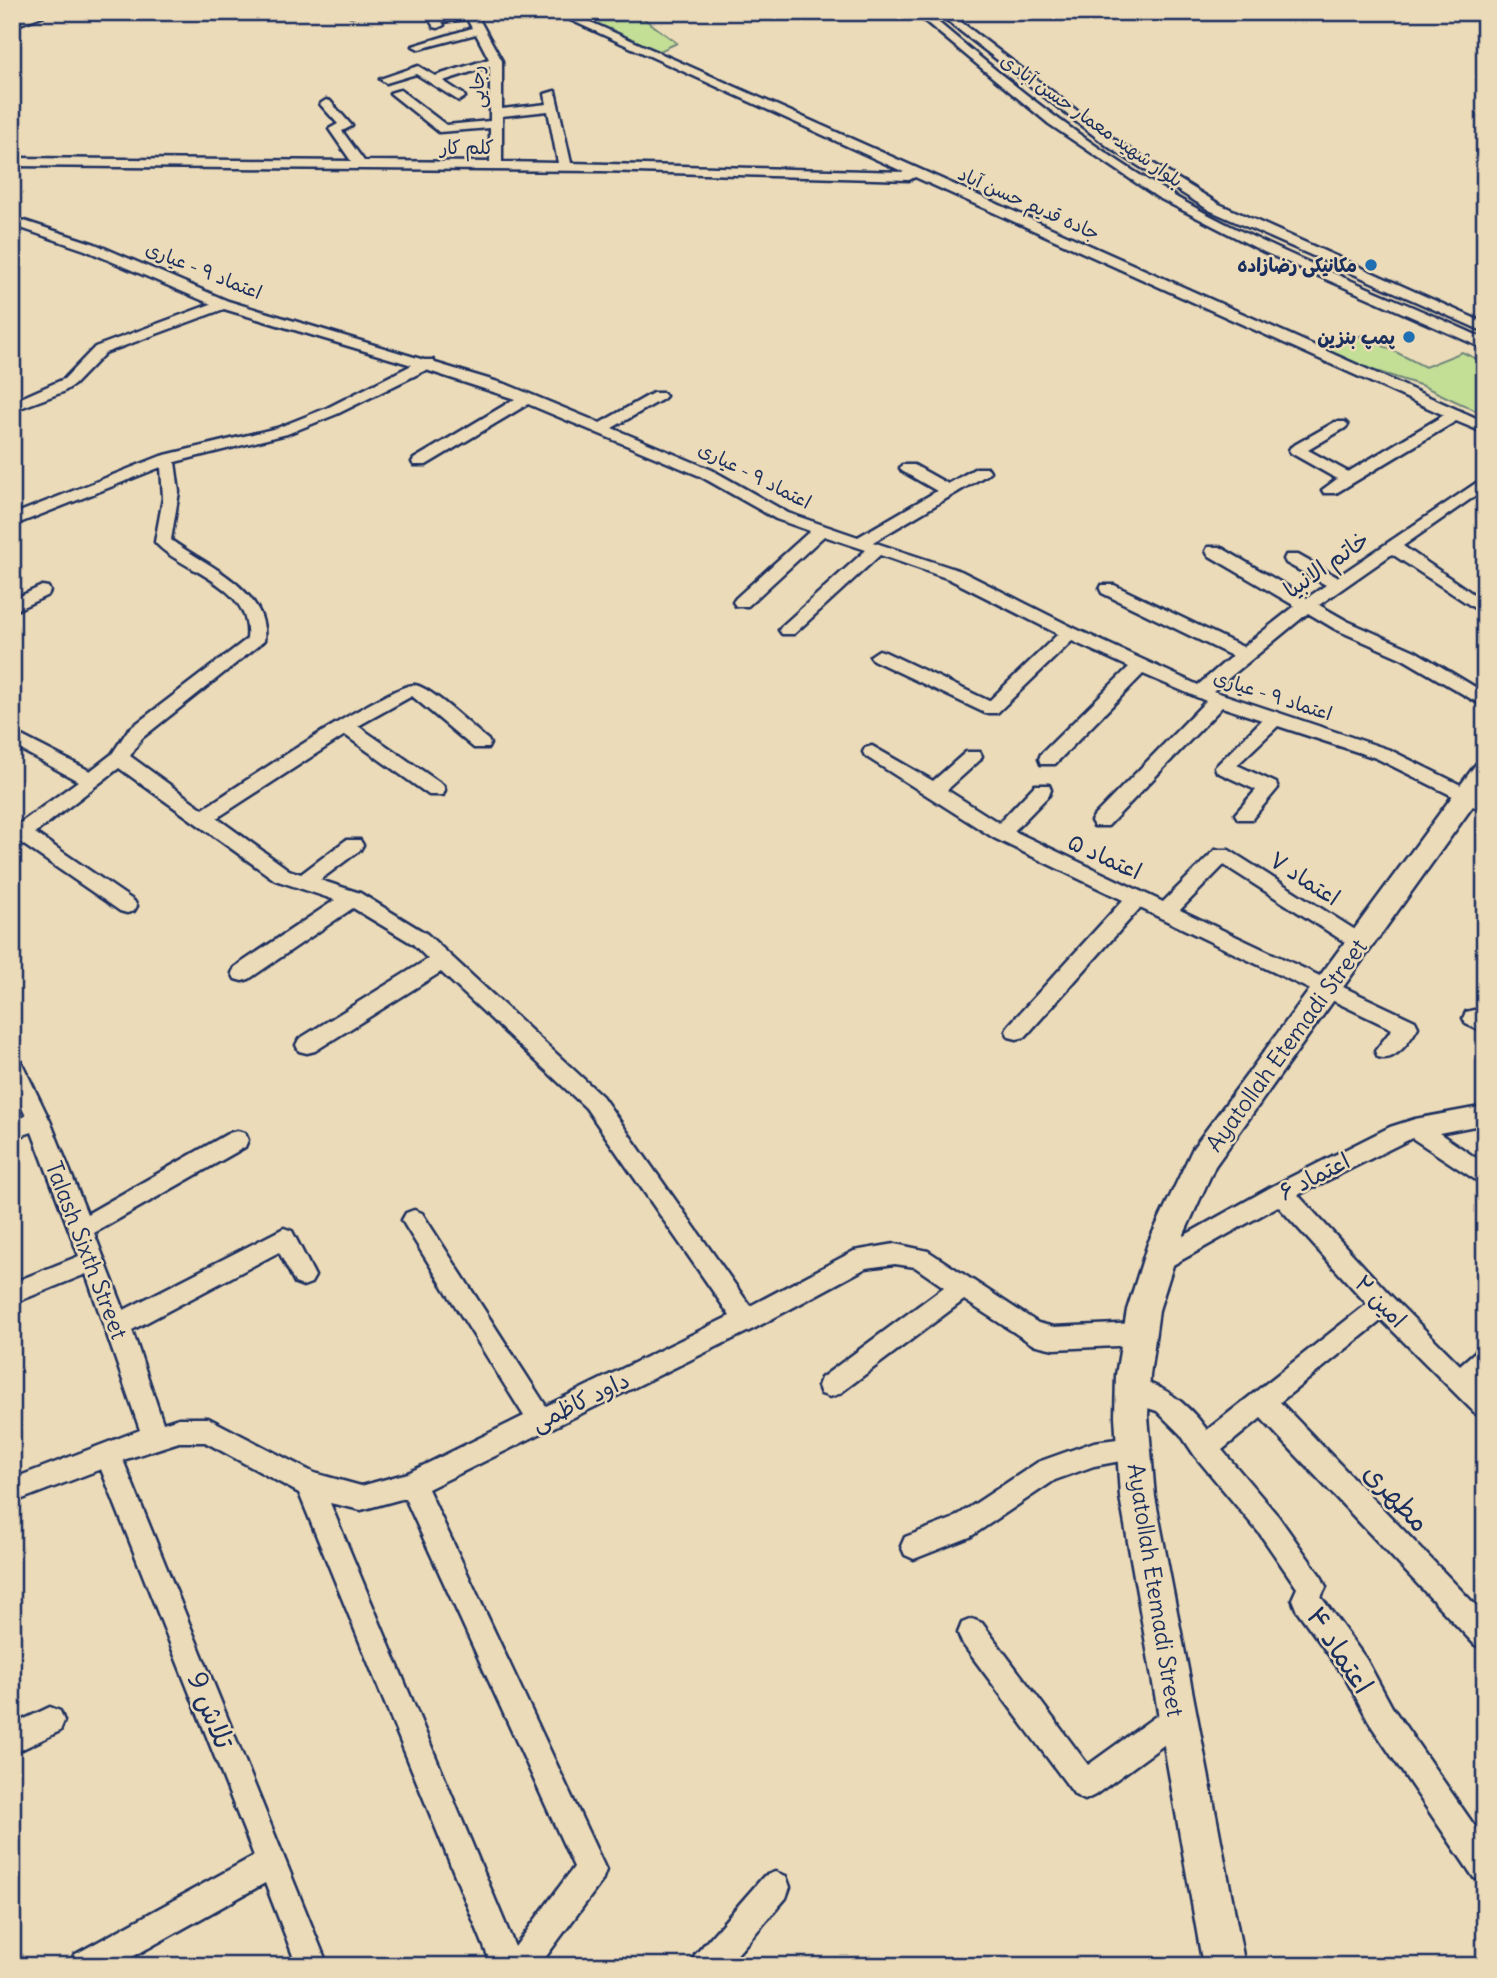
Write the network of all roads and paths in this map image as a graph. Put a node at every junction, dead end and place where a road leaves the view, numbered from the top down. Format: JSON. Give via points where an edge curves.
{"nodes":[{"id":1,"x":22,"y":12,"type":"edge"},
{"id":2,"x":558,"y":12,"type":"edge"},
{"id":3,"x":919,"y":12,"type":"edge"},
{"id":4,"x":942,"y":12,"type":"edge"},
{"id":5,"x":470,"y":13,"type":"edge"},
{"id":6,"x":43,"y":14,"type":"edge"},
{"id":7,"x":12,"y":24,"type":"edge"},
{"id":8,"x":438,"y":25,"type":"dead end"},
{"id":9,"x":478,"y":30,"type":"junction"},
{"id":10,"x":419,"y":47,"type":"dead end"},
{"id":11,"x":496,"y":61,"type":"junction"},
{"id":12,"x":386,"y":79,"type":"dead end"},
{"id":13,"x":433,"y":80,"type":"junction"},
{"id":14,"x":396,"y":93,"type":"dead end"},
{"id":15,"x":551,"y":94,"type":"dead end"},
{"id":16,"x":459,"y":97,"type":"dead end"},
{"id":17,"x":326,"y":104,"type":"dead end"},
{"id":18,"x":554,"y":107,"type":"junction"},
{"id":19,"x":495,"y":118,"type":"junction"},
{"id":20,"x":12,"y":162,"type":"edge"},
{"id":21,"x":361,"y":166,"type":"junction"},
{"id":22,"x":496,"y":166,"type":"junction"},
{"id":23,"x":565,"y":166,"type":"junction"},
{"id":24,"x":922,"y":176,"type":"junction"},
{"id":25,"x":12,"y":221,"type":"edge"},
{"id":26,"x":223,"y":304,"type":"junction"},
{"id":27,"x":1485,"y":328,"type":"edge"},
{"id":28,"x":1485,"y":345,"type":"edge"},
{"id":29,"x":428,"y":363,"type":"junction"},
{"id":30,"x":659,"y":396,"type":"dead end"},
{"id":31,"x":527,"y":398,"type":"junction"},
{"id":32,"x":12,"y":407,"type":"edge"},
{"id":33,"x":1455,"y":415,"type":"junction"},
{"id":34,"x":1340,"y":425,"type":"dead end"},
{"id":35,"x":1485,"y":428,"type":"edge"},
{"id":36,"x":600,"y":429,"type":"junction"},
{"id":37,"x":167,"y":460,"type":"junction"},
{"id":38,"x":420,"y":462,"type":"dead end"},
{"id":39,"x":908,"y":468,"type":"dead end"},
{"id":40,"x":982,"y":471,"type":"dead end"},
{"id":41,"x":1349,"y":479,"type":"junction"},
{"id":42,"x":1485,"y":482,"type":"edge"},
{"id":43,"x":947,"y":490,"type":"junction"},
{"id":44,"x":1330,"y":491,"type":"dead end"},
{"id":45,"x":12,"y":521,"type":"edge"},
{"id":46,"x":821,"y":530,"type":"junction"},
{"id":47,"x":870,"y":545,"type":"junction"},
{"id":48,"x":1391,"y":546,"type":"junction"},
{"id":49,"x":1214,"y":551,"type":"dead end"},
{"id":50,"x":1292,"y":559,"type":"dead end"},
{"id":51,"x":1336,"y":584,"type":"junction"},
{"id":52,"x":1108,"y":589,"type":"dead end"},
{"id":53,"x":42,"y":591,"type":"dead end"},
{"id":54,"x":742,"y":602,"type":"dead end"},
{"id":55,"x":1307,"y":605,"type":"junction"},
{"id":56,"x":12,"y":607,"type":"edge"},
{"id":57,"x":1485,"y":610,"type":"edge"},
{"id":58,"x":788,"y":630,"type":"dead end"},
{"id":59,"x":1070,"y":633,"type":"junction"},
{"id":60,"x":1244,"y":655,"type":"junction"},
{"id":61,"x":878,"y":656,"type":"dead end"},
{"id":62,"x":1141,"y":666,"type":"junction"},
{"id":63,"x":1200,"y":693,"type":"junction"},
{"id":64,"x":1219,"y":699,"type":"junction"},
{"id":65,"x":1485,"y":701,"type":"edge"},
{"id":66,"x":1274,"y":719,"type":"junction"},
{"id":67,"x":345,"y":726,"type":"junction"},
{"id":68,"x":12,"y":737,"type":"edge"},
{"id":69,"x":481,"y":744,"type":"dead end"},
{"id":70,"x":872,"y":752,"type":"dead end"},
{"id":71,"x":973,"y":756,"type":"dead end"},
{"id":72,"x":119,"y":758,"type":"junction"},
{"id":73,"x":1048,"y":759,"type":"dead end"},
{"id":74,"x":1485,"y":769,"type":"edge"},
{"id":75,"x":91,"y":780,"type":"junction"},
{"id":76,"x":436,"y":790,"type":"dead end"},
{"id":77,"x":1042,"y":790,"type":"dead end"},
{"id":78,"x":934,"y":791,"type":"junction"},
{"id":79,"x":1476,"y":801,"type":"edge"},
{"id":80,"x":1245,"y":814,"type":"dead end"},
{"id":81,"x":203,"y":818,"type":"junction"},
{"id":82,"x":1101,"y":821,"type":"dead end"},
{"id":83,"x":1001,"y":834,"type":"junction"},
{"id":84,"x":16,"y":836,"type":"edge"},
{"id":85,"x":353,"y":845,"type":"dead end"},
{"id":86,"x":302,"y":883,"type":"junction"},
{"id":87,"x":353,"y":898,"type":"junction"},
{"id":88,"x":1137,"y":898,"type":"junction"},
{"id":89,"x":127,"y":906,"type":"dead end"},
{"id":90,"x":1166,"y":911,"type":"junction"},
{"id":91,"x":1360,"y":943,"type":"junction"},
{"id":92,"x":442,"y":961,"type":"junction"},
{"id":93,"x":242,"y":973,"type":"dead end"},
{"id":94,"x":1326,"y":990,"type":"junction"},
{"id":95,"x":1017,"y":1031,"type":"dead end"},
{"id":96,"x":307,"y":1045,"type":"dead end"},
{"id":97,"x":1386,"y":1051,"type":"dead end"},
{"id":98,"x":12,"y":1065,"type":"edge"},
{"id":99,"x":1485,"y":1115,"type":"edge"},
{"id":100,"x":39,"y":1121,"type":"junction"},
{"id":101,"x":1415,"y":1128,"type":"junction"},
{"id":102,"x":12,"y":1130,"type":"edge"},
{"id":103,"x":237,"y":1140,"type":"dead end"},
{"id":104,"x":1485,"y":1177,"type":"edge"},
{"id":105,"x":1281,"y":1193,"type":"junction"},
{"id":106,"x":414,"y":1220,"type":"dead end"},
{"id":107,"x":81,"y":1229,"type":"junction"},
{"id":108,"x":93,"y":1261,"type":"junction"},
{"id":109,"x":1154,"y":1264,"type":"junction"},
{"id":110,"x":303,"y":1276,"type":"dead end"},
{"id":111,"x":963,"y":1287,"type":"junction"},
{"id":112,"x":12,"y":1294,"type":"edge"},
{"id":113,"x":1383,"y":1305,"type":"junction"},
{"id":114,"x":746,"y":1320,"type":"junction"},
{"id":115,"x":118,"y":1325,"type":"junction"},
{"id":116,"x":1138,"y":1334,"type":"junction"},
{"id":117,"x":1485,"y":1359,"type":"edge"},
{"id":118,"x":1460,"y":1380,"type":"junction"},
{"id":119,"x":830,"y":1386,"type":"dead end"},
{"id":120,"x":1132,"y":1392,"type":"junction"},
{"id":121,"x":1264,"y":1402,"type":"junction"},
{"id":122,"x":1485,"y":1406,"type":"edge"},
{"id":123,"x":541,"y":1420,"type":"junction"},
{"id":124,"x":155,"y":1437,"type":"junction"},
{"id":125,"x":1204,"y":1448,"type":"junction"},
{"id":126,"x":1133,"y":1449,"type":"junction"},
{"id":127,"x":108,"y":1454,"type":"junction"},
{"id":128,"x":309,"y":1484,"type":"junction"},
{"id":129,"x":412,"y":1484,"type":"junction"},
{"id":130,"x":12,"y":1491,"type":"edge"},
{"id":131,"x":914,"y":1546,"type":"dead end"},
{"id":132,"x":972,"y":1633,"type":"dead end"},
{"id":133,"x":1485,"y":1635,"type":"edge"},
{"id":134,"x":1177,"y":1718,"type":"junction"},
{"id":135,"x":50,"y":1721,"type":"dead end"},
{"id":136,"x":12,"y":1740,"type":"edge"},
{"id":137,"x":272,"y":1863,"type":"junction"},
{"id":138,"x":1485,"y":1867,"type":"edge"},
{"id":139,"x":775,"y":1887,"type":"dead end"},
{"id":140,"x":85,"y":1966,"type":"edge"},
{"id":141,"x":313,"y":1966,"type":"edge"},
{"id":142,"x":508,"y":1966,"type":"edge"},
{"id":143,"x":520,"y":1966,"type":"edge"},
{"id":144,"x":705,"y":1966,"type":"edge"},
{"id":145,"x":1224,"y":1966,"type":"edge"}],
"edges":[{"from":1,"to":6,"type":"street"},
{"from":2,"to":24,"type":"street","name":"جاده قدیم حسن آباد"},
{"from":3,"to":28,"type":"street","name":"بلوار شهید معمار حسن آبادی","via":[[1022,98],[1155,190],[1251,242]]},
{"from":4,"to":27,"type":"street","name":"بلوار شهید معمار حسن آبادی","via":[[1114,145],[1214,207]]},
{"from":5,"to":8,"type":"street","via":[[435,19]]},
{"from":5,"to":9,"type":"street","name":"رجایی"},
{"from":6,"to":7,"type":"street"},
{"from":9,"to":10,"type":"street"},
{"from":9,"to":11,"type":"street","name":"رجایی"},
{"from":11,"to":13,"type":"street"},
{"from":11,"to":19,"type":"street","name":"رجایی"},
{"from":12,"to":13,"type":"street","via":[[418,70]]},
{"from":13,"to":16,"type":"street"},
{"from":14,"to":19,"type":"street","via":[[443,129]]},
{"from":15,"to":18,"type":"street"},
{"from":17,"to":21,"type":"street","via":[[346,126],[335,129]]},
{"from":18,"to":19,"type":"street"},
{"from":18,"to":23,"type":"street"},
{"from":19,"to":22,"type":"street","name":"رجایی"},
{"from":20,"to":21,"type":"street","name":"کلم کار"},
{"from":21,"to":22,"type":"street","name":"کلم کار"},
{"from":22,"to":23,"type":"street","name":"کلم کار"},
{"from":23,"to":24,"type":"street","name":"کلم کار"},
{"from":24,"to":33,"type":"street","name":"جاده قدیم حسن آباد"},
{"from":25,"to":26,"type":"street","name":"اعتماد ۹ - عیاری","via":[[90,247]]},
{"from":26,"to":29,"type":"street","name":"اعتماد ۹ - عیاری"},
{"from":26,"to":32,"type":"street","via":[[100,350],[69,382]]},
{"from":29,"to":31,"type":"street","name":"اعتماد ۹ - عیاری"},
{"from":29,"to":37,"type":"street","via":[[303,424]]},
{"from":30,"to":36,"type":"street"},
{"from":31,"to":36,"type":"street","name":"اعتماد ۹ - عیاری"},
{"from":31,"to":38,"type":"street"},
{"from":33,"to":35,"type":"street","name":"جاده قدیم حسن آباد"},
{"from":33,"to":41,"type":"street"},
{"from":34,"to":41,"type":"street","via":[[1297,450]]},
{"from":36,"to":46,"type":"street","name":"اعتماد ۹ - عیاری","via":[[695,467],[782,516]]},
{"from":37,"to":45,"type":"street"},
{"from":37,"to":72,"type":"street","via":[[172,484],[163,542],[224,580],[255,621],[257,635],[135,734]]},
{"from":39,"to":43,"type":"street"},
{"from":40,"to":43,"type":"street"},
{"from":41,"to":44,"type":"street"},
{"from":42,"to":48,"type":"street","name":"خاتم الانبیا"},
{"from":43,"to":47,"type":"street"},
{"from":46,"to":47,"type":"street","name":"اعتماد ۹ - عیاری"},
{"from":46,"to":54,"type":"street"},
{"from":47,"to":58,"type":"street"},
{"from":47,"to":59,"type":"street","name":"اعتماد ۹ - عیاری","via":[[970,581]]},
{"from":48,"to":51,"type":"street","name":"خاتم الانبیا"},
{"from":48,"to":57,"type":"street"},
{"from":49,"to":55,"type":"street"},
{"from":50,"to":51,"type":"street"},
{"from":51,"to":55,"type":"street","name":"خاتم الانبیا"},
{"from":52,"to":60,"type":"street"},
{"from":53,"to":56,"type":"street"},
{"from":55,"to":60,"type":"street","name":"خاتم الانبیا"},
{"from":55,"to":65,"type":"street","via":[[1409,655]]},
{"from":59,"to":61,"type":"street","via":[[990,709]]},
{"from":59,"to":62,"type":"street","name":"اعتماد ۹ - عیاری"},
{"from":60,"to":63,"type":"street","name":"خاتم الانبیا"},
{"from":62,"to":63,"type":"street","name":"اعتماد ۹ - عیاری"},
{"from":62,"to":73,"type":"street"},
{"from":63,"to":64,"type":"street","name":"اعتماد ۹ - عیاری"},
{"from":64,"to":66,"type":"street","name":"اعتماد ۹ - عیاری"},
{"from":64,"to":82,"type":"street"},
{"from":66,"to":79,"type":"street","name":"اعتماد ۹ - عیاری","via":[[1384,754]]},
{"from":66,"to":80,"type":"street","via":[[1224,768],[1269,788]]},
{"from":67,"to":69,"type":"street","via":[[414,689]]},
{"from":67,"to":76,"type":"street"},
{"from":67,"to":81,"type":"street"},
{"from":68,"to":75,"type":"street"},
{"from":70,"to":78,"type":"street","name":"اعتماد ۵"},
{"from":71,"to":78,"type":"street"},
{"from":72,"to":75,"type":"street"},
{"from":72,"to":81,"type":"street"},
{"from":74,"to":79,"type":"main road","name":"Ayatollah Etemadi Street"},
{"from":75,"to":84,"type":"street"},
{"from":77,"to":83,"type":"street"},
{"from":78,"to":83,"type":"street","name":"اعتماد ۵"},
{"from":79,"to":91,"type":"main road","name":"Ayatollah Etemadi Street"},
{"from":81,"to":86,"type":"street","via":[[282,875]]},
{"from":83,"to":88,"type":"street","name":"اعتماد ۵"},
{"from":84,"to":89,"type":"street"},
{"from":85,"to":86,"type":"street"},
{"from":86,"to":87,"type":"street"},
{"from":87,"to":92,"type":"street","via":[[419,939]]},
{"from":87,"to":93,"type":"street"},
{"from":88,"to":90,"type":"street","name":"اعتماد ۵"},
{"from":88,"to":95,"type":"street"},
{"from":90,"to":91,"type":"street","name":"اعتماد ۷","via":[[1222,855]]},
{"from":90,"to":94,"type":"street","name":"اعتماد ۵"},
{"from":91,"to":94,"type":"main road","name":"Ayatollah Etemadi Street"},
{"from":92,"to":96,"type":"street"},
{"from":92,"to":114,"type":"street","via":[[594,1102]]},
{"from":94,"to":97,"type":"street","name":"اعتماد ۵","via":[[1408,1027]]},
{"from":94,"to":109,"type":"main road","name":"Ayatollah Etemadi Street","via":[[1204,1157]]},
{"from":98,"to":100,"type":"street","name":"Talash Sixth Street"},
{"from":99,"to":101,"type":"street","name":"اعتماد ۶"},
{"from":100,"to":102,"type":"street"},
{"from":100,"to":107,"type":"street","name":"Talash Sixth Street"},
{"from":101,"to":104,"type":"street"},
{"from":101,"to":105,"type":"street","name":"اعتماد ۶"},
{"from":103,"to":107,"type":"street"},
{"from":105,"to":109,"type":"street","name":"اعتماد ۶"},
{"from":105,"to":113,"type":"street","name":"امین ۲"},
{"from":106,"to":123,"type":"street"},
{"from":107,"to":108,"type":"street","name":"Talash Sixth Street"},
{"from":108,"to":112,"type":"street"},
{"from":108,"to":115,"type":"street","name":"Talash Sixth Street"},
{"from":109,"to":116,"type":"main road","name":"Ayatollah Etemadi Street"},
{"from":110,"to":115,"type":"street","via":[[284,1238]]},
{"from":111,"to":114,"type":"street","name":"داود کاظمی","via":[[920,1258],[895,1254],[863,1258]]},
{"from":111,"to":116,"type":"street","name":"داود کاظمی","via":[[1032,1333],[1054,1338]]},
{"from":111,"to":119,"type":"street"},
{"from":113,"to":118,"type":"street","name":"امین ۲"},
{"from":113,"to":121,"type":"street"},
{"from":114,"to":123,"type":"street","name":"داود کاظمی"},
{"from":115,"to":124,"type":"street","name":"Talash Sixth Street"},
{"from":116,"to":120,"type":"main road","name":"Ayatollah Etemadi Street"},
{"from":117,"to":118,"type":"street"},
{"from":118,"to":122,"type":"street","name":"امین ۲"},
{"from":120,"to":125,"type":"street","name":"اعتماد ۴","via":[[1165,1402]]},
{"from":120,"to":126,"type":"main road","name":"Ayatollah Etemadi Street"},
{"from":121,"to":125,"type":"street"},
{"from":121,"to":133,"type":"street","name":"مطهری"},
{"from":123,"to":129,"type":"street","name":"داود کاظمی"},
{"from":124,"to":127,"type":"street","name":"داود کاظمی"},
{"from":124,"to":128,"type":"street","name":"داود کاظمی","via":[[179,1430],[208,1430]]},
{"from":125,"to":138,"type":"street","name":"اعتماد ۴","via":[[1296,1562],[1312,1587],[1306,1599]]},
{"from":126,"to":131,"type":"street","via":[[1094,1454],[1047,1471],[961,1528]]},
{"from":126,"to":134,"type":"main road","name":"Ayatollah Etemadi Street","via":[[1138,1508]]},
{"from":127,"to":130,"type":"street","name":"داود کاظمی"},
{"from":127,"to":137,"type":"street","name":"تلاش 9"},
{"from":128,"to":129,"type":"street","name":"داود کاظمی","via":[[361,1498]]},
{"from":128,"to":142,"type":"street"},
{"from":129,"to":143,"type":"street","via":[[591,1870]]},
{"from":132,"to":134,"type":"street","via":[[1085,1785]]},
{"from":134,"to":145,"type":"main road","name":"Ayatollah Etemadi Street"},
{"from":135,"to":136,"type":"street"},
{"from":137,"to":140,"type":"street"},
{"from":137,"to":141,"type":"street","name":"تلاش 9"},
{"from":139,"to":144,"type":"street"}]}
